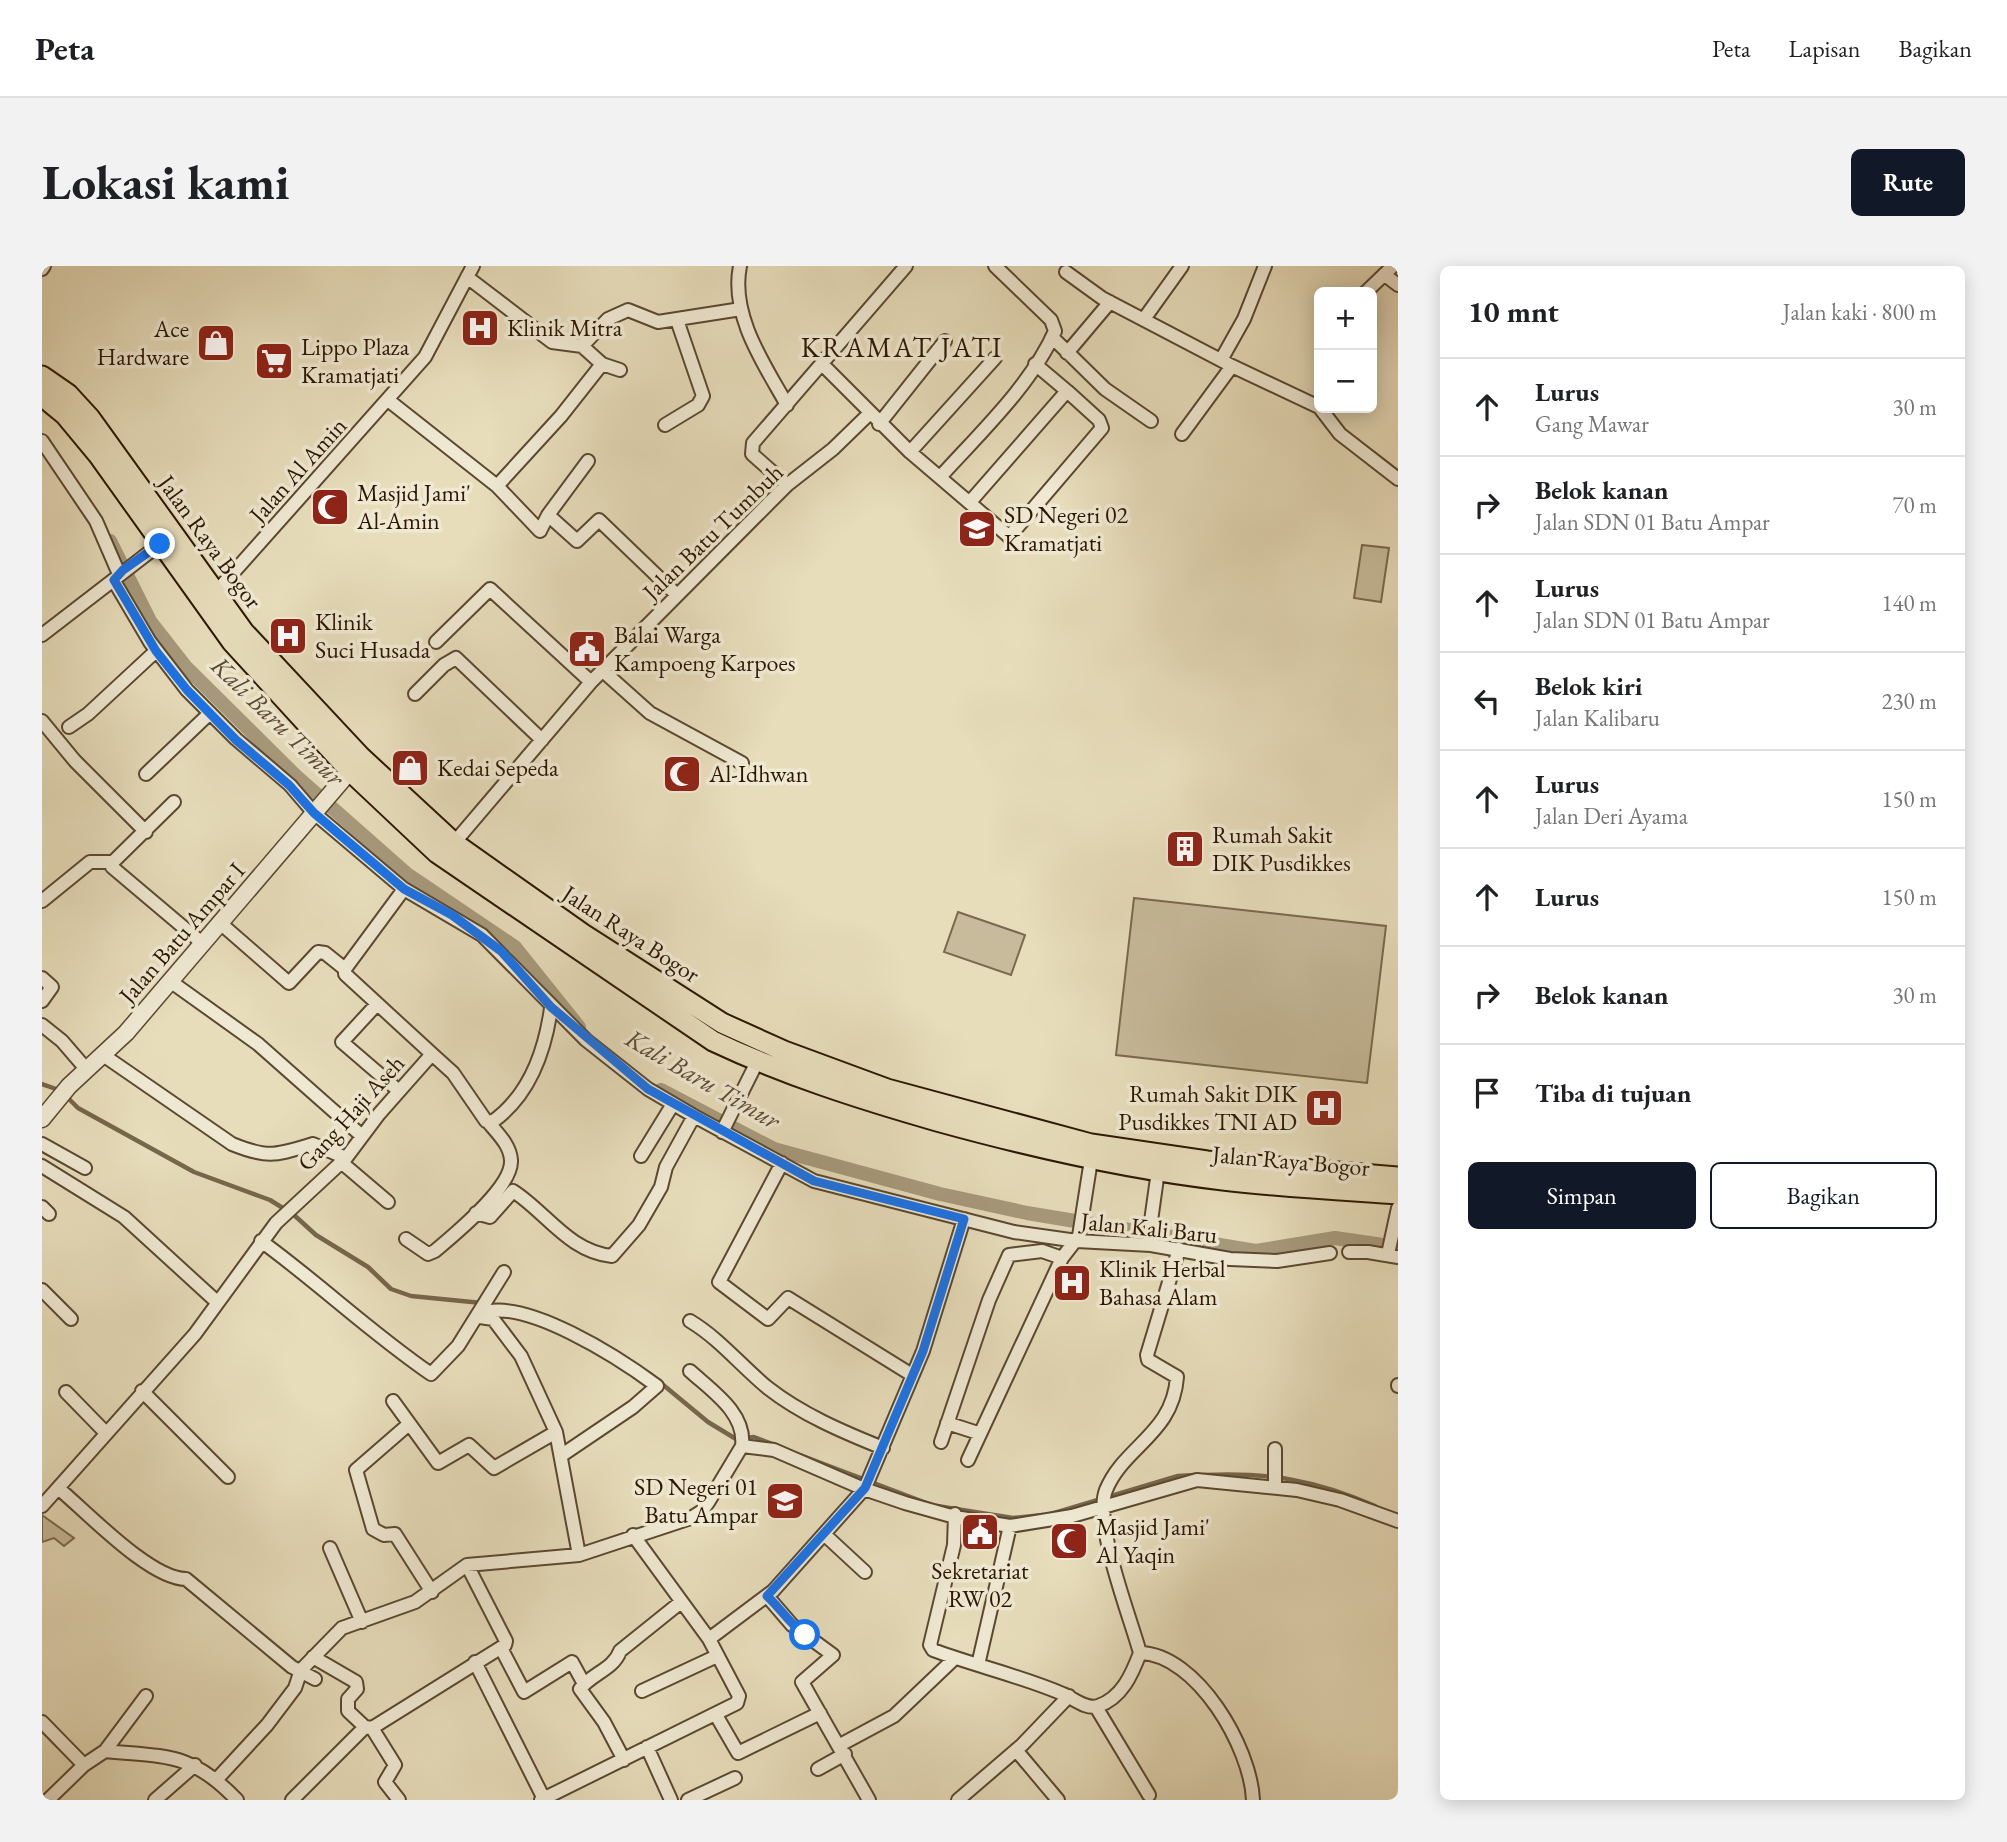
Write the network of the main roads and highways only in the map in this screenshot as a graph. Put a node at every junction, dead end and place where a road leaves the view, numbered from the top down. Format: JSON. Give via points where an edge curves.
{"nodes":[{"id":1,"x":42,"y":376,"type":"edge"},
{"id":2,"x":42,"y":396,"type":"edge"},
{"id":3,"x":1228,"y":1172,"type":"junction"},
{"id":4,"x":1398,"y":1178,"type":"edge"},
{"id":5,"x":1398,"y":1195,"type":"edge"}],
"edges":[{"from":1,"to":3,"type":"highway","name":"Jalan Raya Bogor","via":[[68,394],[90,418],[244,632],[361,757],[454,844],[583,934],[722,1023],[784,1051],[887,1088],[1041,1132]]},
{"from":2,"to":3,"type":"highway","name":"Jalan Raya Bogor","via":[[77,428],[232,642],[350,771],[437,853],[713,1041],[757,1062],[864,1100],[1006,1140],[1157,1171]]},
{"from":3,"to":4,"type":"highway","name":"Jalan Raya Bogor"},
{"from":3,"to":5,"type":"highway","name":"Jalan Raya Bogor"}]}
